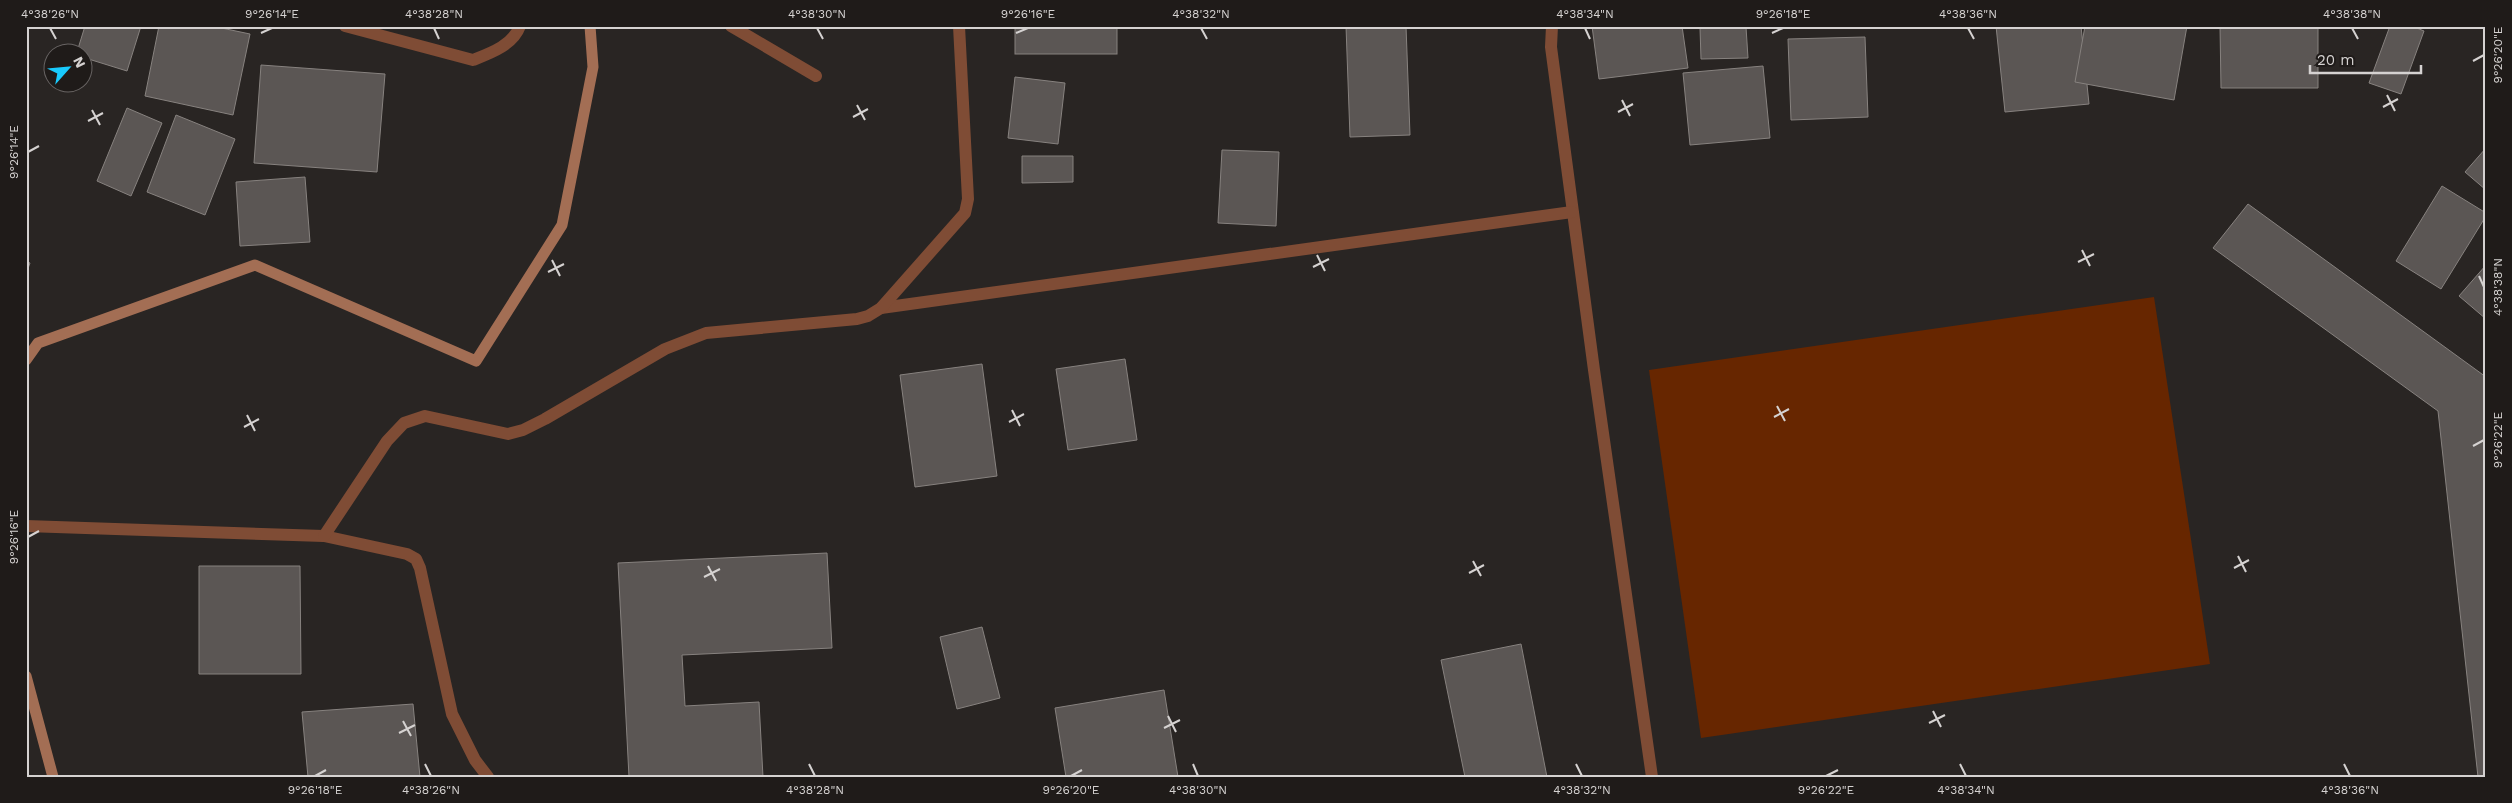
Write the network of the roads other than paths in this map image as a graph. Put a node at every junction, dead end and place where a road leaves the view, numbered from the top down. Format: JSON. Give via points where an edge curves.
{"nodes":[{"id":1,"x":345,"y":26,"type":"edge"},
{"id":2,"x":520,"y":26,"type":"edge"},
{"id":3,"x":731,"y":26,"type":"edge"},
{"id":4,"x":959,"y":26,"type":"edge"},
{"id":5,"x":1552,"y":26,"type":"edge"},
{"id":6,"x":816,"y":76,"type":"dead end"},
{"id":7,"x":1572,"y":212,"type":"junction"},
{"id":8,"x":880,"y":308,"type":"junction"},
{"id":9,"x":26,"y":526,"type":"edge"},
{"id":10,"x":324,"y":536,"type":"junction"},
{"id":11,"x":488,"y":777,"type":"edge"},
{"id":12,"x":1652,"y":777,"type":"edge"}],
"edges":[{"from":1,"to":2,"type":"street","via":[[473,60],[490,54],[516,37]]},
{"from":3,"to":6,"type":"street"},
{"from":4,"to":8,"type":"street","via":[[968,198],[965,213]]},
{"from":5,"to":7,"type":"street","via":[[1551,47]]},
{"from":7,"to":8,"type":"street"},
{"from":7,"to":12,"type":"street"},
{"from":8,"to":10,"type":"street","via":[[857,319],[706,334],[666,349],[545,419],[508,434],[425,416],[404,423],[387,441]]},
{"from":9,"to":10,"type":"street"},
{"from":10,"to":11,"type":"street","via":[[407,554],[416,559],[452,714],[475,760]]}]}
